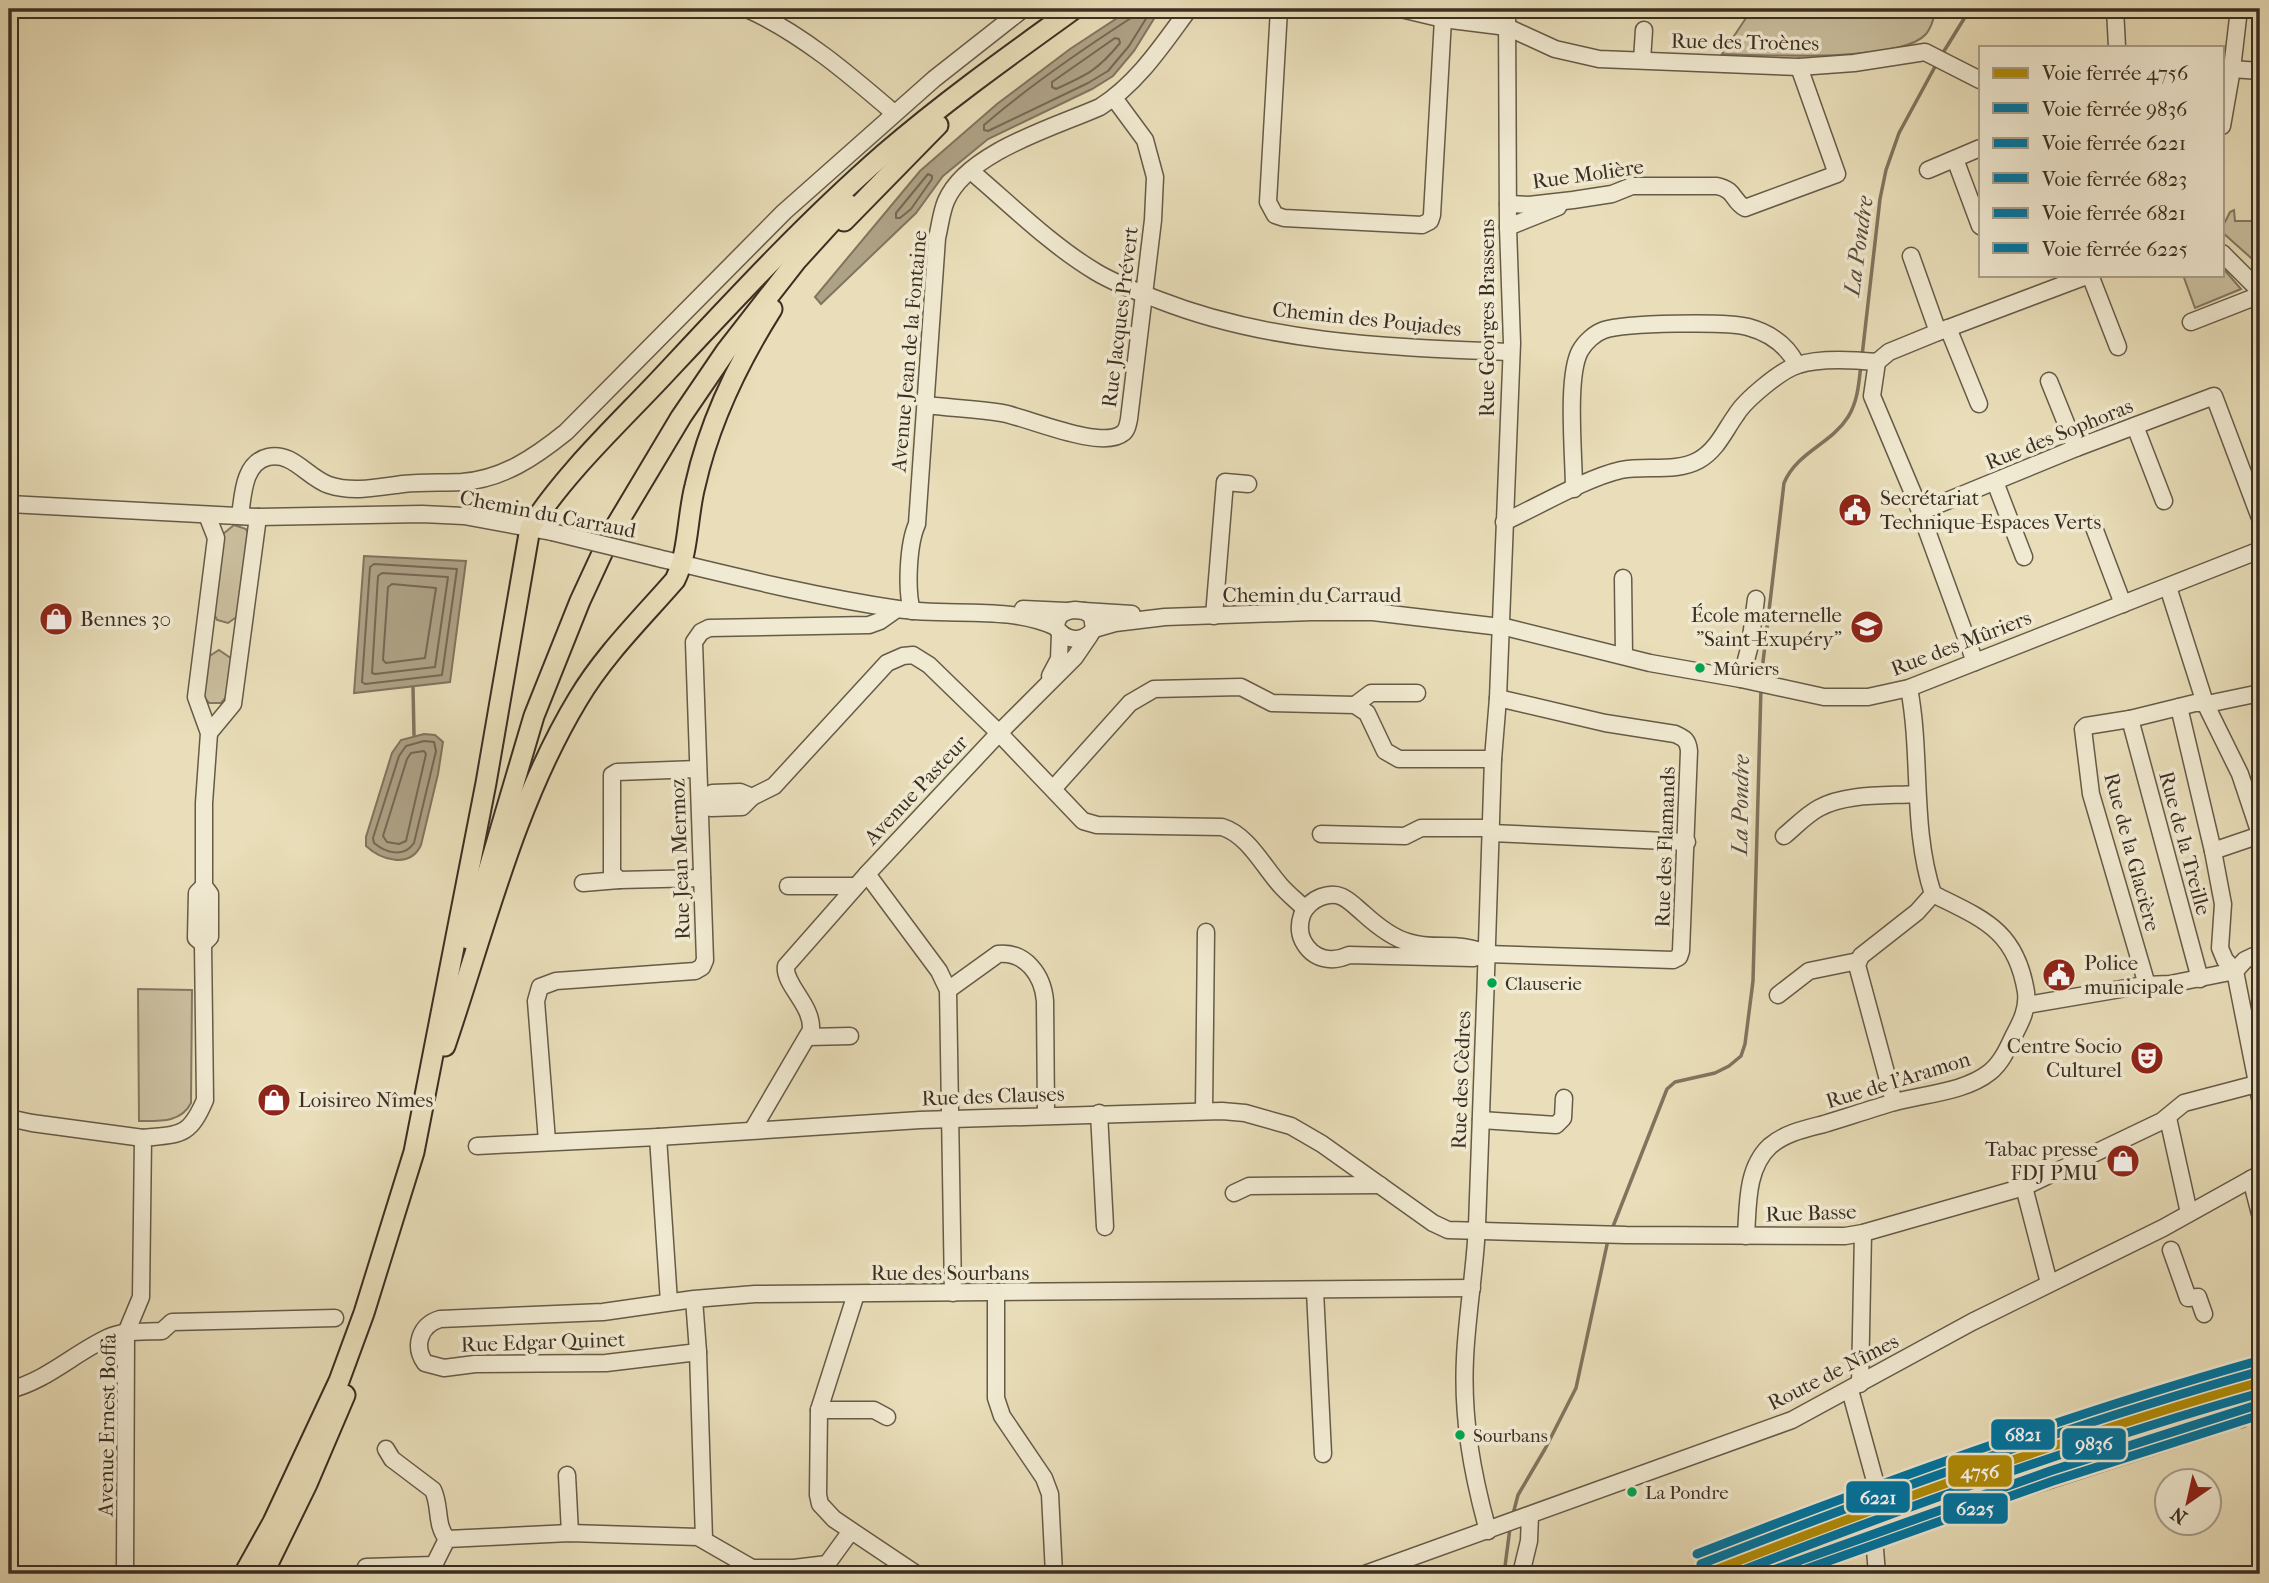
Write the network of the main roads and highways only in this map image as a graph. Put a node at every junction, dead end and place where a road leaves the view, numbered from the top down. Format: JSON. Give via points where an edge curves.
{"nodes":[{"id":1,"x":1074,"y":9,"type":"edge"},
{"id":2,"x":996,"y":67,"type":"junction"},
{"id":3,"x":422,"y":1116,"type":"junction"},
{"id":4,"x":414,"y":1152,"type":"junction"},
{"id":5,"x":244,"y":1574,"type":"edge"},
{"id":6,"x":263,"y":1574,"type":"edge"}],
"edges":[{"from":1,"to":2,"type":"main road"},
{"from":2,"to":3,"type":"main road","via":[[840,225],[754,337],[705,448],[687,524],[683,564],[675,580],[593,676],[546,755],[496,889]]},
{"from":2,"to":3,"type":"main road","via":[[895,155],[797,260],[703,383],[611,534],[534,716],[473,917]]},
{"from":2,"to":3,"type":"main road","via":[[885,153],[764,268],[603,440],[530,527]]},
{"from":3,"to":4,"type":"main road"},
{"from":4,"to":5,"type":"main road","via":[[339,1381]]},
{"from":4,"to":6,"type":"main road","via":[[388,1272],[354,1374]]}]}
